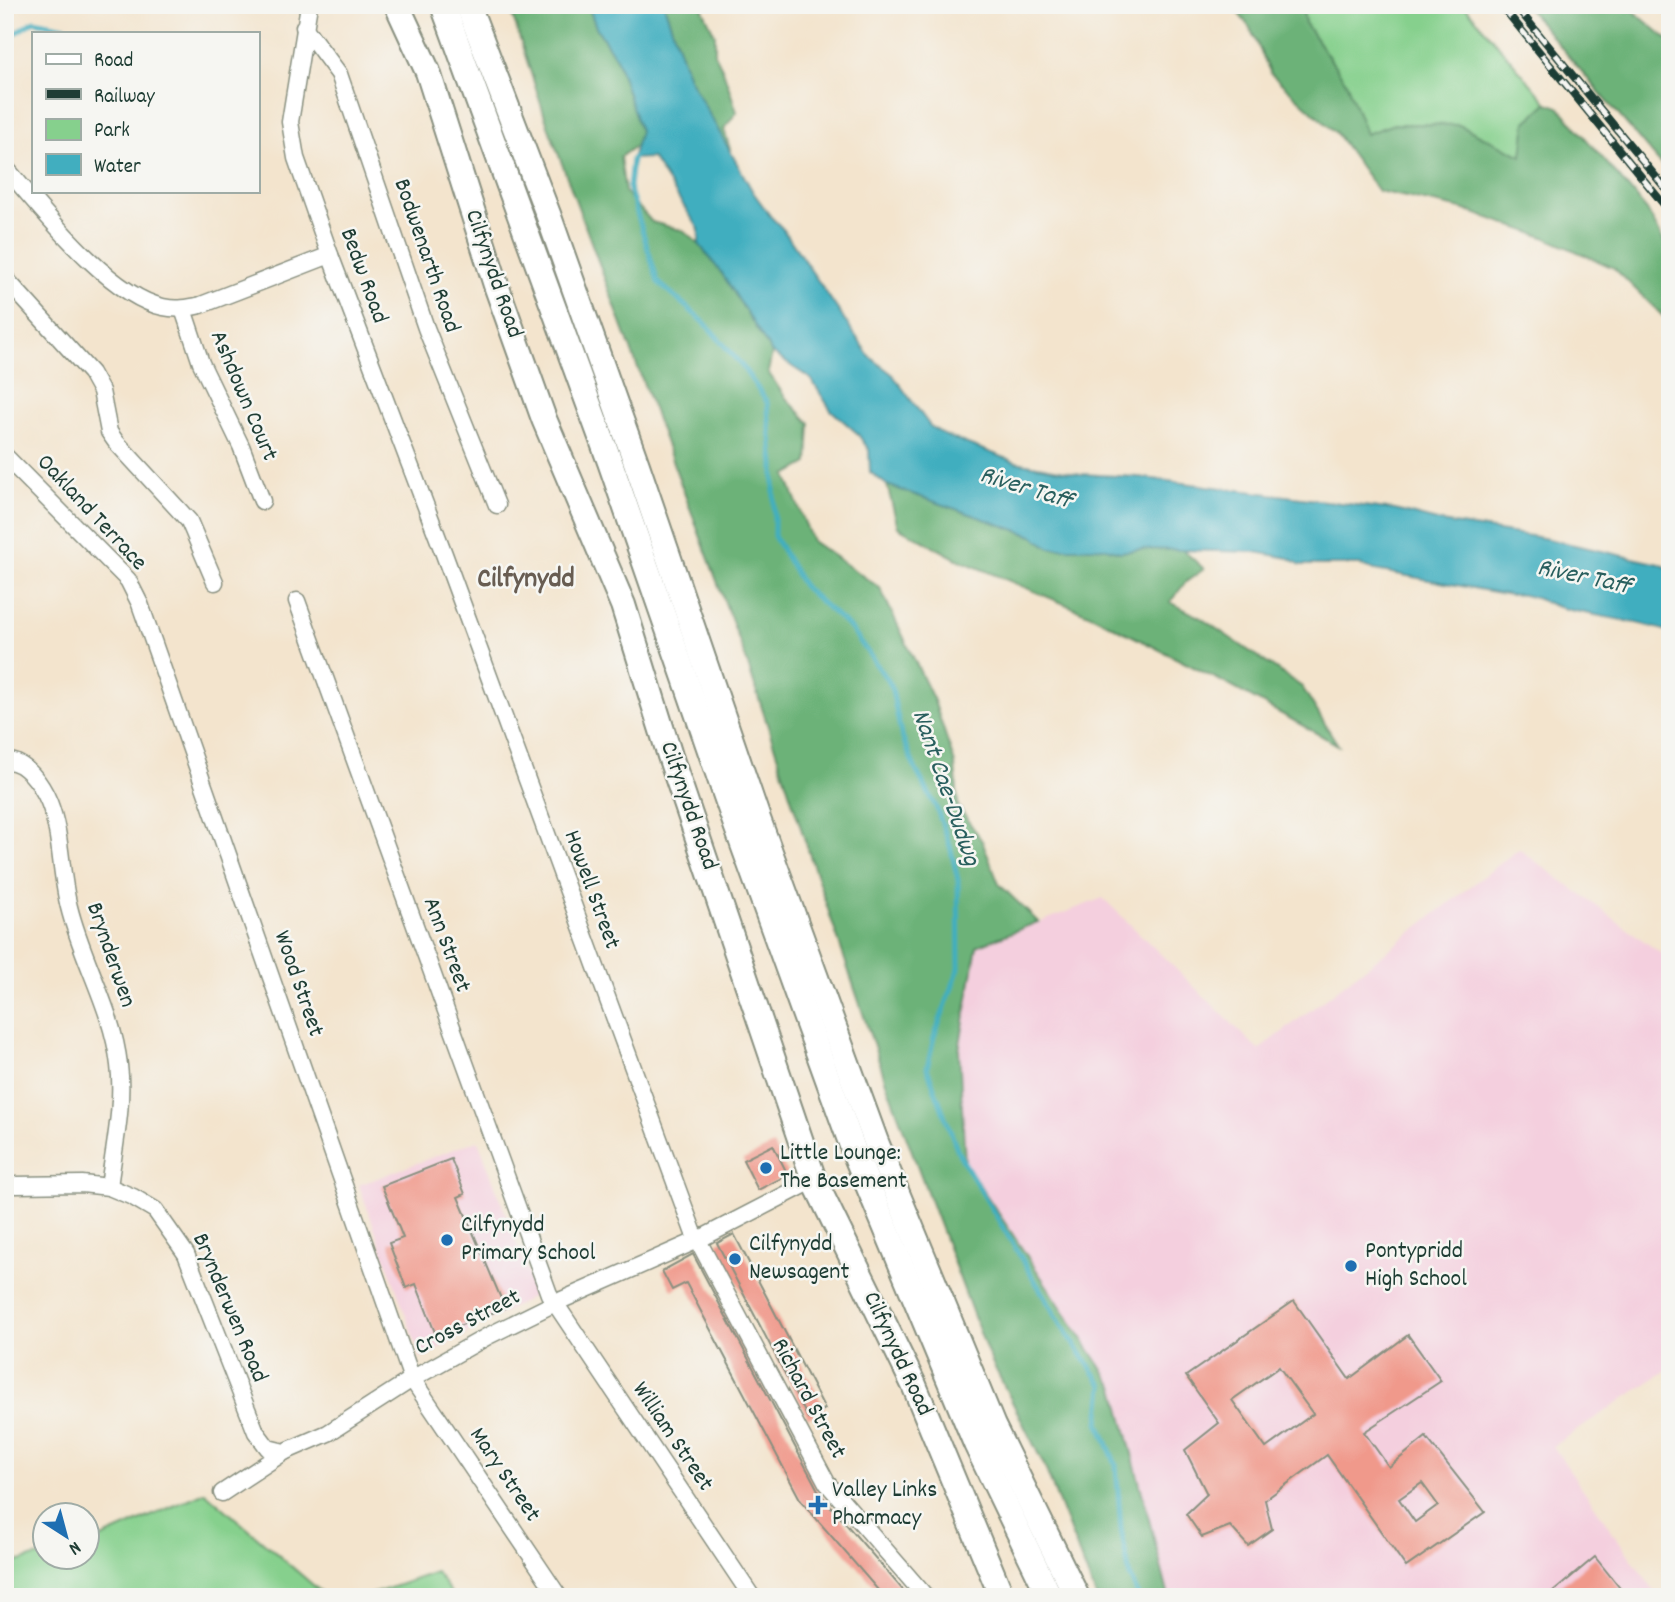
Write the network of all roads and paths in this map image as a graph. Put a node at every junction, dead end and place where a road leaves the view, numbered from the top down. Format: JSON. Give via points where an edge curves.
{"nodes":[{"id":1,"x":309,"y":5,"type":"edge"},
{"id":2,"x":397,"y":5,"type":"edge"},
{"id":3,"x":443,"y":5,"type":"edge"},
{"id":4,"x":468,"y":5,"type":"edge"},
{"id":5,"x":303,"y":27,"type":"junction"},
{"id":6,"x":5,"y":167,"type":"edge"},
{"id":7,"x":330,"y":255,"type":"junction"},
{"id":8,"x":5,"y":278,"type":"edge"},
{"id":9,"x":183,"y":309,"type":"junction"},
{"id":10,"x":5,"y":456,"type":"edge"},
{"id":11,"x":262,"y":501,"type":"dead end"},
{"id":12,"x":496,"y":505,"type":"dead end"},
{"id":13,"x":444,"y":554,"type":"joint"},
{"id":14,"x":215,"y":582,"type":"dead end"},
{"id":15,"x":297,"y":601,"type":"dead end"},
{"id":16,"x":140,"y":604,"type":"joint"},
{"id":17,"x":5,"y":761,"type":"edge"},
{"id":18,"x":814,"y":1180,"type":"junction"},
{"id":19,"x":16,"y":1185,"type":"dead end"},
{"id":20,"x":109,"y":1187,"type":"junction"},
{"id":21,"x":698,"y":1240,"type":"junction"},
{"id":22,"x":555,"y":1303,"type":"junction"},
{"id":23,"x":412,"y":1379,"type":"junction"},
{"id":24,"x":284,"y":1452,"type":"junction"},
{"id":25,"x":222,"y":1493,"type":"dead end"},
{"id":26,"x":559,"y":1597,"type":"edge"},
{"id":27,"x":752,"y":1597,"type":"edge"},
{"id":28,"x":926,"y":1597,"type":"edge"},
{"id":29,"x":1002,"y":1597,"type":"edge"},
{"id":30,"x":1050,"y":1597,"type":"edge"},
{"id":31,"x":1077,"y":1597,"type":"edge"}],
"edges":[{"from":1,"to":5,"type":"street","name":"Bedw Road"},
{"from":2,"to":18,"type":"main road","name":"Cilfynydd Road","via":[[428,72],[544,419],[623,605]]},
{"from":3,"to":30,"type":"main road","via":[[855,1154],[976,1444]]},
{"from":4,"to":31,"type":"main road","via":[[557,239],[758,819],[876,1142],[993,1426]]},
{"from":5,"to":7,"type":"street","name":"Bedw Road","via":[[290,122],[296,158]]},
{"from":5,"to":12,"type":"street","name":"Bodwenarth Road","via":[[340,74],[426,328]]},
{"from":6,"to":9,"type":"street","via":[[120,286],[160,307]]},
{"from":7,"to":9,"type":"street"},
{"from":7,"to":13,"type":"street","name":"Bedw Road"},
{"from":8,"to":14,"type":"street","via":[[91,373],[101,391],[108,432],[188,521]]},
{"from":9,"to":11,"type":"street","name":"Ashdown Court","via":[[201,363]]},
{"from":10,"to":16,"type":"street","name":"Oakland Terrace","via":[[128,580]]},
{"from":13,"to":21,"type":"street","name":"Howell Street"},
{"from":15,"to":22,"type":"street","name":"Ann Street"},
{"from":16,"to":23,"type":"street","name":"Wood Street"},
{"from":17,"to":20,"type":"street","name":"Brynderwen","via":[[23,765],[48,802],[68,906],[115,1039],[121,1089]]},
{"from":18,"to":21,"type":"street","name":"Cross Street"},
{"from":18,"to":29,"type":"main road","name":"Cilfynydd Road","via":[[914,1385]]},
{"from":19,"to":20,"type":"street","name":"Brynderwen Road"},
{"from":20,"to":24,"type":"street","name":"Brynderwen Road","via":[[155,1210],[172,1231],[186,1254],[256,1432],[268,1448]]},
{"from":21,"to":22,"type":"street","name":"Cross Street"},
{"from":21,"to":28,"type":"street","name":"Richard Street","via":[[827,1483]]},
{"from":22,"to":23,"type":"street","name":"Cross Street"},
{"from":22,"to":27,"type":"street","name":"William Street"},
{"from":23,"to":24,"type":"street","name":"Cross Street","via":[[346,1424]]},
{"from":23,"to":26,"type":"street","name":"Mary Street"},
{"from":24,"to":25,"type":"street"}]}
